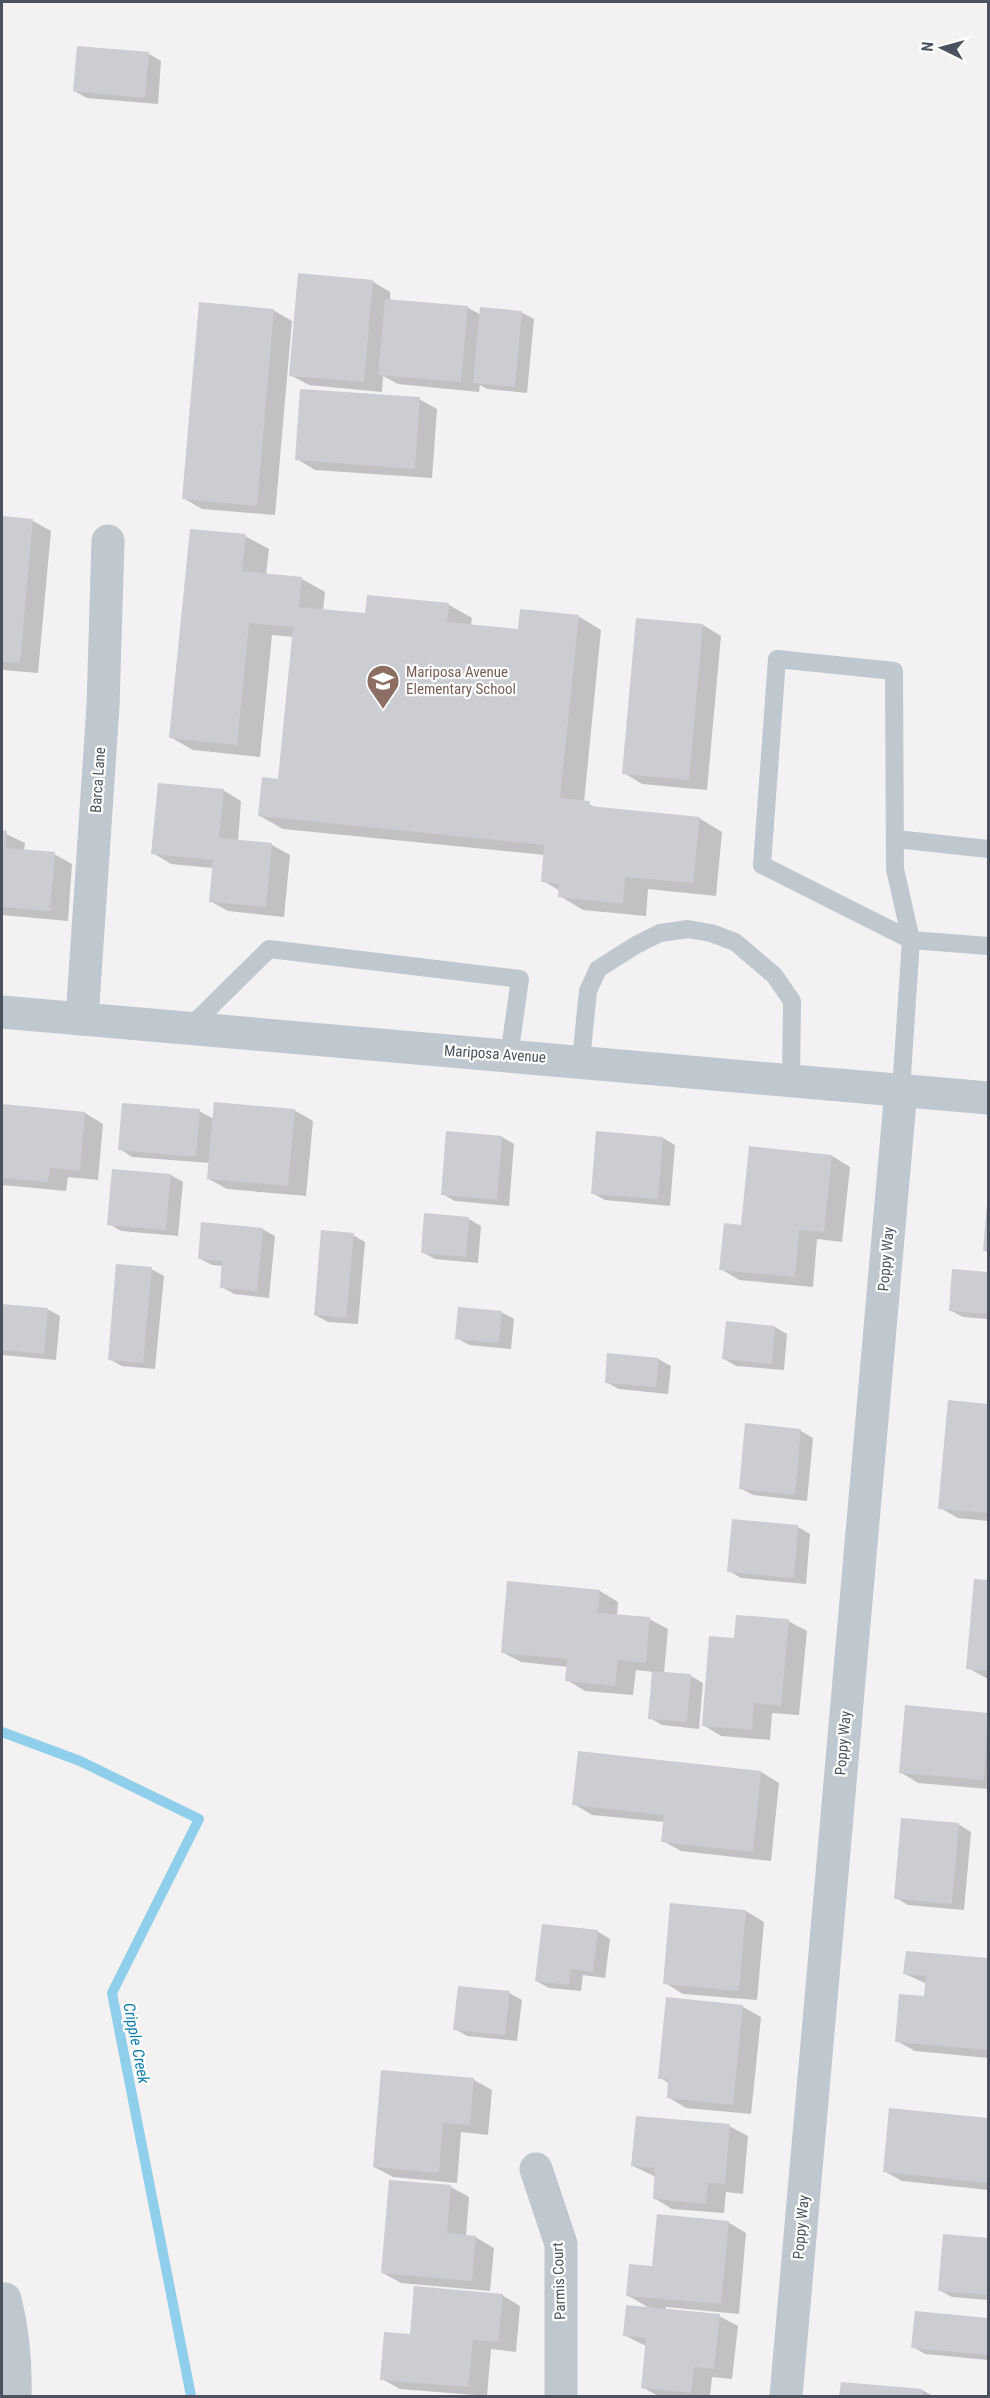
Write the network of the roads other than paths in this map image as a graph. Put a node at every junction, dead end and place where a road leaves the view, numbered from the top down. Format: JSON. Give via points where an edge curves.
{"nodes":[{"id":1,"x":108,"y":542,"type":"dead end"},
{"id":2,"x":896,"y":839,"type":"junction"},
{"id":3,"x":988,"y":849,"type":"edge"},
{"id":4,"x":911,"y":940,"type":"junction"},
{"id":5,"x":988,"y":946,"type":"edge"},
{"id":6,"x":2,"y":1012,"type":"edge"},
{"id":7,"x":82,"y":1019,"type":"junction"},
{"id":8,"x":189,"y":1028,"type":"junction"},
{"id":9,"x":509,"y":1056,"type":"junction"},
{"id":10,"x":581,"y":1060,"type":"junction"},
{"id":11,"x":790,"y":1080,"type":"junction"},
{"id":12,"x":901,"y":1090,"type":"junction"},
{"id":13,"x":988,"y":1098,"type":"edge"},
{"id":14,"x":536,"y":2169,"type":"dead end"},
{"id":15,"x":2,"y":2298,"type":"edge"},
{"id":16,"x":15,"y":2397,"type":"edge"},
{"id":17,"x":561,"y":2397,"type":"edge"},
{"id":18,"x":786,"y":2397,"type":"edge"}],
"edges":[{"from":1,"to":7,"type":"street","name":"Barca Lane","via":[[103,706]]},
{"from":2,"to":3,"type":"lane"},
{"from":2,"to":4,"type":"lane","via":[[895,869]]},
{"from":2,"to":4,"type":"lane","via":[[894,671],[777,659],[762,865]]},
{"from":4,"to":5,"type":"lane"},
{"from":4,"to":12,"type":"lane"},
{"from":6,"to":7,"type":"street","name":"Mariposa Avenue"},
{"from":7,"to":8,"type":"street","name":"Mariposa Avenue"},
{"from":8,"to":9,"type":"street","name":"Mariposa Avenue"},
{"from":8,"to":9,"type":"lane","via":[[269,949],[520,979]]},
{"from":9,"to":10,"type":"street","name":"Mariposa Avenue"},
{"from":10,"to":11,"type":"street","name":"Mariposa Avenue"},
{"from":10,"to":11,"type":"lane","via":[[588,991],[598,969],[660,933],[688,929],[735,942],[774,975],[792,1001]]},
{"from":11,"to":12,"type":"street","name":"Mariposa Avenue"},
{"from":12,"to":13,"type":"street","name":"Mariposa Avenue"},
{"from":12,"to":18,"type":"street","name":"Poppy Way"},
{"from":14,"to":17,"type":"street","name":"Parmis Court","via":[[561,2244]]},
{"from":15,"to":16,"type":"street","via":[[10,2316]]}]}
